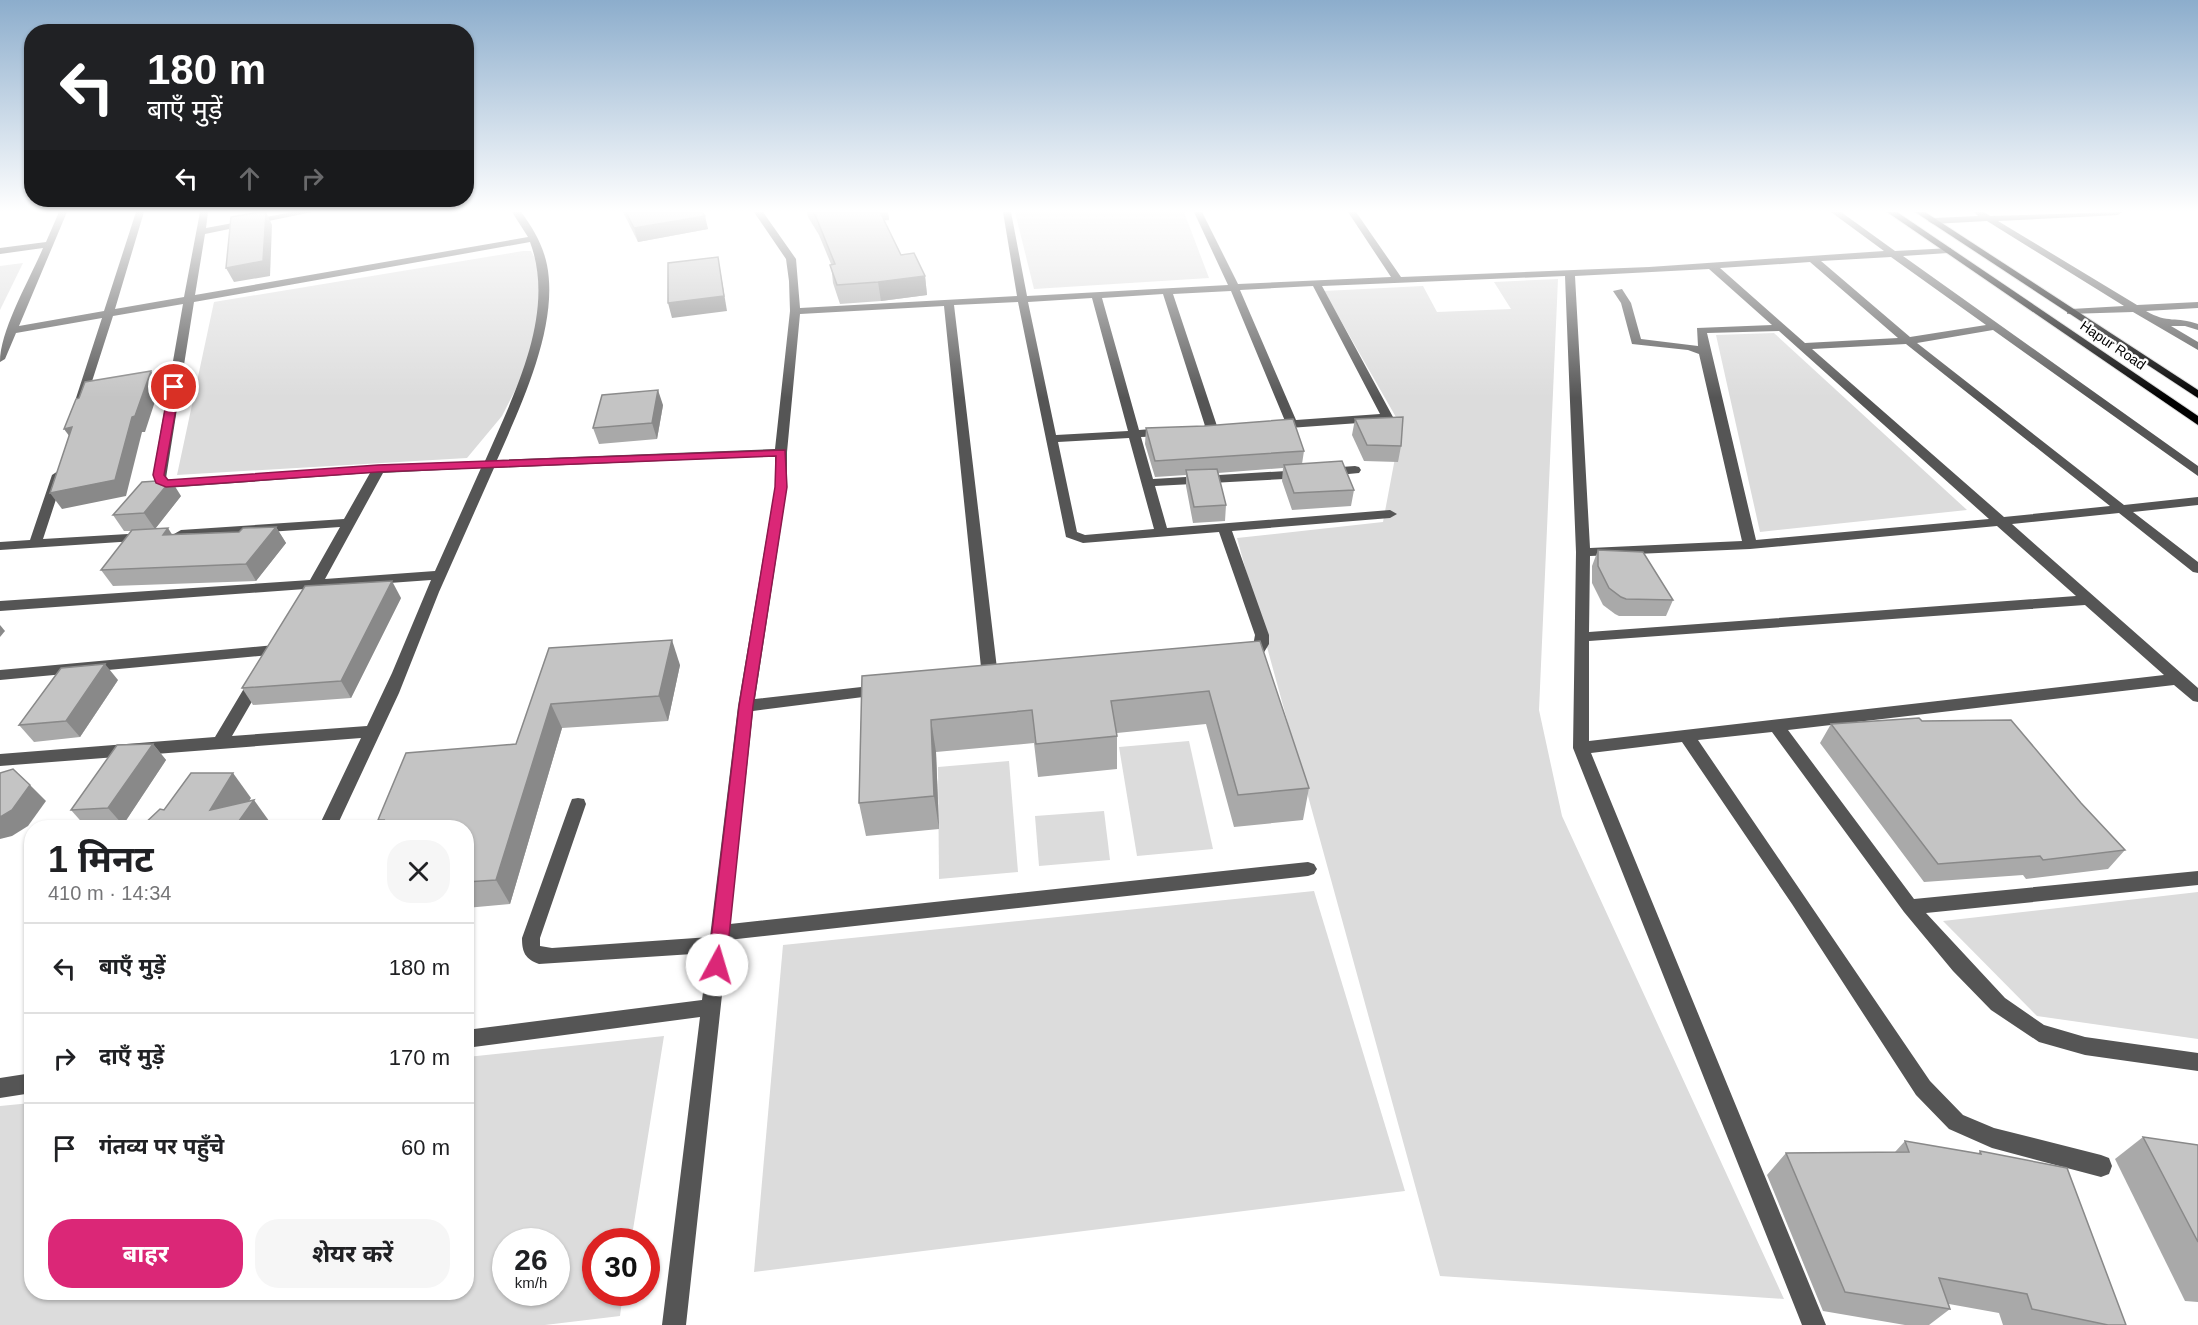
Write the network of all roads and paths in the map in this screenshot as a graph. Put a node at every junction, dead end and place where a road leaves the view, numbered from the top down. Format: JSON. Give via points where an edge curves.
{"nodes":[{"id":1,"x":36,"y":274,"type":"edge"},
{"id":2,"x":122,"y":274,"type":"edge"},
{"id":3,"x":194,"y":274,"type":"edge"},
{"id":4,"x":334,"y":274,"type":"edge"},
{"id":5,"x":544,"y":274,"type":"edge"},
{"id":6,"x":792,"y":274,"type":"edge"},
{"id":7,"x":1018,"y":274,"type":"edge"},
{"id":8,"x":1228,"y":274,"type":"edge"},
{"id":9,"x":1394,"y":274,"type":"edge"},
{"id":10,"x":1535,"y":274,"type":"edge"},
{"id":11,"x":1570,"y":274,"type":"edge"},
{"id":12,"x":1721,"y":274,"type":"edge"},
{"id":13,"x":1829,"y":274,"type":"edge"},
{"id":14,"x":1920,"y":274,"type":"edge"},
{"id":15,"x":1983,"y":274,"type":"edge"},
{"id":16,"x":2013,"y":274,"type":"edge"},
{"id":17,"x":2079,"y":274,"type":"edge"},
{"id":18,"x":1399,"y":281,"type":"junction"},
{"id":19,"x":1316,"y":283,"type":"junction"},
{"id":20,"x":1234,"y":287,"type":"junction"},
{"id":21,"x":1167,"y":291,"type":"junction"},
{"id":22,"x":1618,"y":291,"type":"dead end"},
{"id":23,"x":1096,"y":295,"type":"junction"},
{"id":24,"x":1022,"y":298,"type":"junction"},
{"id":25,"x":190,"y":299,"type":"junction"},
{"id":26,"x":949,"y":302,"type":"junction"},
{"id":27,"x":2198,"y":305,"type":"edge"},
{"id":28,"x":2136,"y":309,"type":"junction"},
{"id":29,"x":795,"y":311,"type":"junction"},
{"id":30,"x":2071,"y":312,"type":"junction"},
{"id":31,"x":110,"y":314,"type":"junction"},
{"id":32,"x":2160,"y":323,"type":"junction"},
{"id":33,"x":1994,"y":327,"type":"junction"},
{"id":34,"x":2198,"y":327,"type":"edge"},
{"id":35,"x":1781,"y":328,"type":"junction"},
{"id":36,"x":10,"y":331,"type":"junction"},
{"id":37,"x":1908,"y":341,"type":"junction"},
{"id":38,"x":1802,"y":346,"type":"junction"},
{"id":39,"x":2198,"y":347,"type":"edge"},
{"id":40,"x":1704,"y":352,"type":"junction"},
{"id":41,"x":0,"y":359,"type":"edge"},
{"id":42,"x":2198,"y":395,"type":"edge"},
{"id":43,"x":78,"y":412,"type":"edge"},
{"id":44,"x":2198,"y":421,"type":"edge"},
{"id":45,"x":1292,"y":424,"type":"junction"},
{"id":46,"x":1258,"y":426,"type":"edge"},
{"id":47,"x":1212,"y":429,"type":"edge"},
{"id":48,"x":1178,"y":431,"type":"edge"},
{"id":49,"x":1133,"y":434,"type":"junction"},
{"id":50,"x":1051,"y":439,"type":"junction"},
{"id":51,"x":781,"y":452,"type":"junction"},
{"id":52,"x":490,"y":464,"type":"junction"},
{"id":53,"x":60,"y":467,"type":"edge"},
{"id":54,"x":378,"y":469,"type":"junction"},
{"id":55,"x":1355,"y":470,"type":"dead end"},
{"id":56,"x":2198,"y":472,"type":"edge"},
{"id":57,"x":1147,"y":483,"type":"junction"},
{"id":58,"x":2198,"y":501,"type":"edge"},
{"id":59,"x":2121,"y":509,"type":"junction"},
{"id":60,"x":1390,"y":514,"type":"dead end"},
{"id":61,"x":2000,"y":520,"type":"junction"},
{"id":62,"x":348,"y":524,"type":"junction"},
{"id":63,"x":1225,"y":529,"type":"junction"},
{"id":64,"x":1162,"y":534,"type":"junction"},
{"id":65,"x":35,"y":544,"type":"junction"},
{"id":66,"x":1750,"y":545,"type":"junction"},
{"id":67,"x":0,"y":546,"type":"edge"},
{"id":68,"x":1583,"y":552,"type":"junction"},
{"id":69,"x":2198,"y":569,"type":"edge"},
{"id":70,"x":440,"y":575,"type":"junction"},
{"id":71,"x":315,"y":583,"type":"junction"},
{"id":72,"x":2090,"y":600,"type":"junction"},
{"id":73,"x":304,"y":602,"type":"edge"},
{"id":74,"x":0,"y":606,"type":"edge"},
{"id":75,"x":1582,"y":637,"type":"junction"},
{"id":76,"x":1224,"y":654,"type":"edge"},
{"id":77,"x":0,"y":675,"type":"edge"},
{"id":78,"x":990,"y":677,"type":"edge"},
{"id":79,"x":2177,"y":679,"type":"junction"},
{"id":80,"x":897,"y":688,"type":"edge"},
{"id":81,"x":2197,"y":695,"type":"edge"},
{"id":82,"x":746,"y":706,"type":"junction"},
{"id":83,"x":1777,"y":726,"type":"junction"},
{"id":84,"x":372,"y":731,"type":"junction"},
{"id":85,"x":1686,"y":736,"type":"junction"},
{"id":86,"x":219,"y":744,"type":"junction"},
{"id":87,"x":1581,"y":748,"type":"junction"},
{"id":88,"x":0,"y":759,"type":"edge"},
{"id":89,"x":578,"y":804,"type":"dead end"},
{"id":90,"x":331,"y":820,"type":"edge"},
{"id":91,"x":1308,"y":869,"type":"dead end"},
{"id":92,"x":2198,"y":878,"type":"edge"},
{"id":93,"x":1910,"y":907,"type":"junction"},
{"id":94,"x":720,"y":938,"type":"junction"},
{"id":95,"x":712,"y":1007,"type":"junction"},
{"id":96,"x":474,"y":1038,"type":"edge"},
{"id":97,"x":2198,"y":1062,"type":"edge"},
{"id":98,"x":24,"y":1084,"type":"edge"},
{"id":99,"x":0,"y":1088,"type":"edge"},
{"id":100,"x":2101,"y":1166,"type":"dead end"},
{"id":101,"x":674,"y":1325,"type":"edge"},
{"id":102,"x":1814,"y":1325,"type":"edge"}],
"edges":[{"from":1,"to":36,"type":"street"},
{"from":2,"to":31,"type":"street"},
{"from":3,"to":25,"type":"street"},
{"from":4,"to":25,"type":"street"},
{"from":5,"to":52,"type":"street","via":[[541,321]]},
{"from":6,"to":29,"type":"street"},
{"from":7,"to":24,"type":"street"},
{"from":8,"to":20,"type":"street"},
{"from":9,"to":18,"type":"street"},
{"from":10,"to":18,"type":"street"},
{"from":11,"to":68,"type":"street"},
{"from":12,"to":35,"type":"street"},
{"from":13,"to":37,"type":"street"},
{"from":14,"to":33,"type":"street"},
{"from":15,"to":44,"type":"main road","name":"Hapur Road"},
{"from":16,"to":30,"type":"main road","name":"Hapur Road"},
{"from":17,"to":28,"type":"street"},
{"from":18,"to":19,"type":"street"},
{"from":19,"to":20,"type":"street"},
{"from":19,"to":45,"type":"street","via":[[1387,417]]},
{"from":20,"to":21,"type":"street"},
{"from":20,"to":45,"type":"street"},
{"from":21,"to":23,"type":"street"},
{"from":21,"to":47,"type":"street"},
{"from":22,"to":40,"type":"street","via":[[1626,303],[1636,342]]},
{"from":23,"to":24,"type":"street"},
{"from":23,"to":49,"type":"street"},
{"from":24,"to":26,"type":"street"},
{"from":24,"to":50,"type":"street"},
{"from":25,"to":31,"type":"street"},
{"from":25,"to":54,"type":"street","via":[[160,480],[178,484]]},
{"from":26,"to":29,"type":"street"},
{"from":26,"to":78,"type":"street"},
{"from":27,"to":28,"type":"street"},
{"from":28,"to":30,"type":"street"},
{"from":28,"to":32,"type":"street"},
{"from":29,"to":51,"type":"street"},
{"from":30,"to":42,"type":"main road","name":"Hapur Road"},
{"from":31,"to":36,"type":"street"},
{"from":31,"to":43,"type":"street"},
{"from":32,"to":34,"type":"street"},
{"from":32,"to":39,"type":"street"},
{"from":33,"to":37,"type":"street"},
{"from":33,"to":56,"type":"street"},
{"from":35,"to":38,"type":"street"},
{"from":35,"to":40,"type":"street","via":[[1701,330]]},
{"from":36,"to":41,"type":"street"},
{"from":37,"to":38,"type":"street"},
{"from":37,"to":59,"type":"street"},
{"from":38,"to":61,"type":"street"},
{"from":40,"to":66,"type":"street"},
{"from":45,"to":46,"type":"street"},
{"from":48,"to":49,"type":"street"},
{"from":49,"to":50,"type":"street"},
{"from":49,"to":57,"type":"street"},
{"from":50,"to":64,"type":"street","via":[[1073,537]]},
{"from":51,"to":52,"type":"street"},
{"from":51,"to":82,"type":"street","via":[[781,487]]},
{"from":52,"to":54,"type":"street"},
{"from":52,"to":70,"type":"street"},
{"from":53,"to":65,"type":"street"},
{"from":54,"to":62,"type":"street"},
{"from":55,"to":57,"type":"street"},
{"from":57,"to":64,"type":"street"},
{"from":58,"to":59,"type":"street"},
{"from":59,"to":61,"type":"street"},
{"from":59,"to":69,"type":"street"},
{"from":60,"to":63,"type":"street"},
{"from":61,"to":66,"type":"street"},
{"from":61,"to":72,"type":"street"},
{"from":62,"to":65,"type":"street"},
{"from":62,"to":71,"type":"street"},
{"from":63,"to":64,"type":"street"},
{"from":63,"to":76,"type":"street","via":[[1262,644],[1258,650]]},
{"from":65,"to":67,"type":"street"},
{"from":66,"to":68,"type":"street"},
{"from":68,"to":75,"type":"street"},
{"from":70,"to":71,"type":"street"},
{"from":70,"to":84,"type":"street"},
{"from":71,"to":73,"type":"street"},
{"from":71,"to":74,"type":"street"},
{"from":72,"to":75,"type":"street"},
{"from":72,"to":79,"type":"street"},
{"from":75,"to":87,"type":"street"},
{"from":77,"to":86,"type":"street","via":[[278,646]]},
{"from":79,"to":81,"type":"street"},
{"from":79,"to":83,"type":"street"},
{"from":80,"to":82,"type":"street"},
{"from":82,"to":94,"type":"street"},
{"from":83,"to":85,"type":"street"},
{"from":83,"to":93,"type":"street"},
{"from":84,"to":86,"type":"street"},
{"from":84,"to":90,"type":"street"},
{"from":85,"to":87,"type":"street"},
{"from":85,"to":100,"type":"street","via":[[1923,1088],[1956,1122],[1992,1138]]},
{"from":86,"to":88,"type":"street"},
{"from":87,"to":102,"type":"street"},
{"from":89,"to":94,"type":"street","via":[[531,938],[531,950],[539,956],[552,956]]},
{"from":91,"to":94,"type":"street"},
{"from":92,"to":93,"type":"street"},
{"from":93,"to":97,"type":"street","via":[[1998,1004],[2039,1033],[2085,1046]]},
{"from":94,"to":95,"type":"street"},
{"from":95,"to":96,"type":"street"},
{"from":95,"to":101,"type":"street"},
{"from":98,"to":99,"type":"street"}]}
